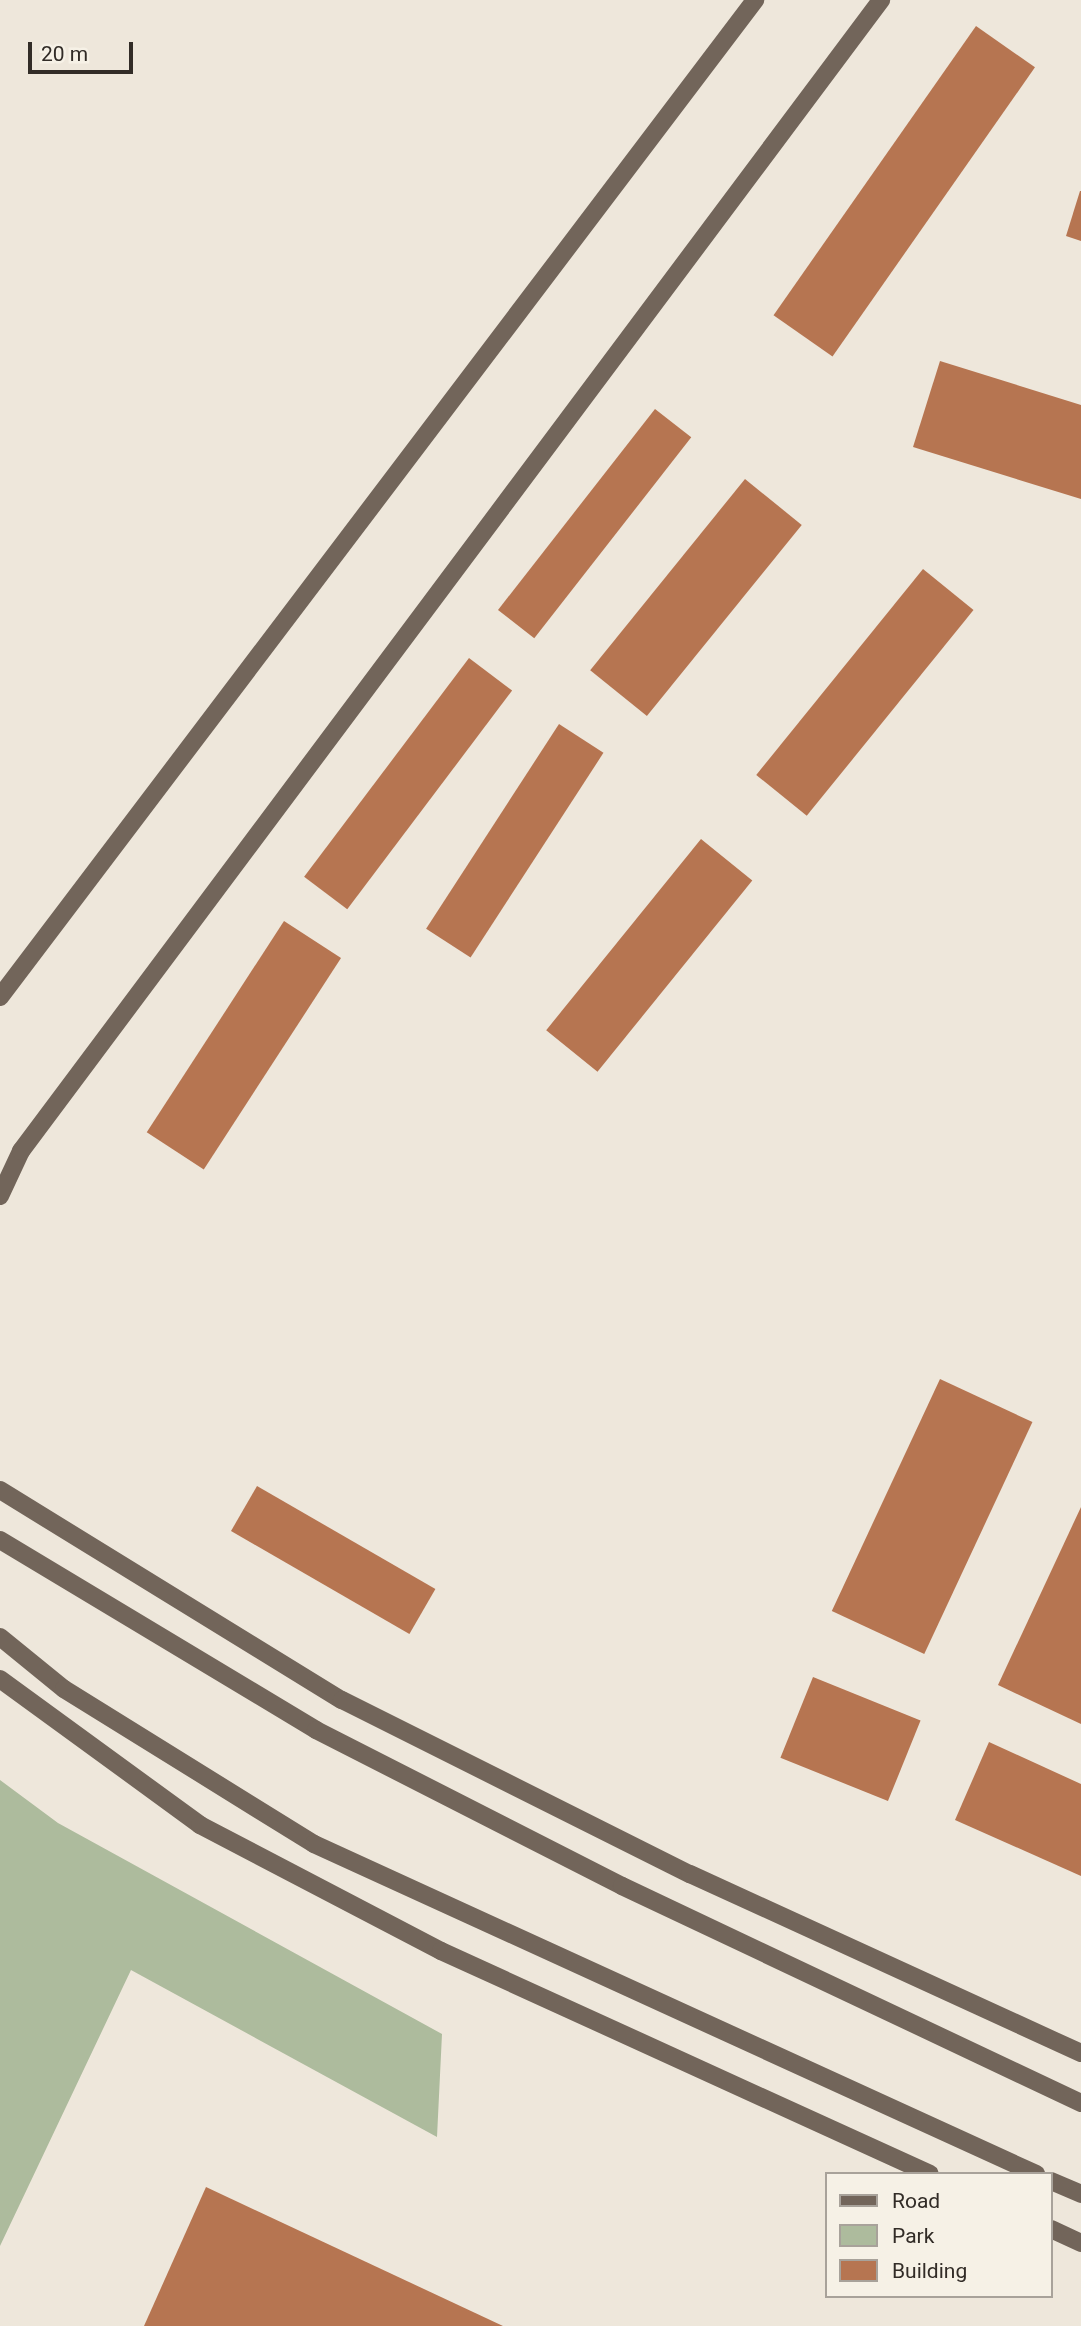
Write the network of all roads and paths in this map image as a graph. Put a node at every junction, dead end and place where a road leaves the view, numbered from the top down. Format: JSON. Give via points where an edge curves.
{"nodes":[{"id":1,"x":755,"y":0,"type":"edge"},
{"id":2,"x":881,"y":0,"type":"edge"},
{"id":3,"x":0,"y":997,"type":"edge"},
{"id":4,"x":0,"y":1196,"type":"edge"},
{"id":5,"x":0,"y":1490,"type":"edge"},
{"id":6,"x":0,"y":1540,"type":"edge"},
{"id":7,"x":0,"y":1637,"type":"edge"},
{"id":8,"x":0,"y":1679,"type":"edge"},
{"id":9,"x":1081,"y":2053,"type":"edge"},
{"id":10,"x":1081,"y":2103,"type":"edge"},
{"id":11,"x":926,"y":2172,"type":"edge"},
{"id":12,"x":1032,"y":2172,"type":"edge"},
{"id":13,"x":1053,"y":2182,"type":"edge"},
{"id":14,"x":1081,"y":2194,"type":"edge"},
{"id":15,"x":1053,"y":2230,"type":"edge"},
{"id":16,"x":1081,"y":2243,"type":"edge"}],
"edges":[{"from":1,"to":3,"type":"main road"},
{"from":2,"to":4,"type":"main road","via":[[21,1151]]},
{"from":5,"to":9,"type":"main road","via":[[342,1700],[690,1874]]},
{"from":6,"to":10,"type":"main road","via":[[316,1730],[622,1886]]},
{"from":7,"to":12,"type":"main road","via":[[64,1689],[314,1844]]},
{"from":8,"to":11,"type":"main road","via":[[200,1825],[442,1951]]},
{"from":13,"to":14,"type":"main road"},
{"from":15,"to":16,"type":"main road"}]}
